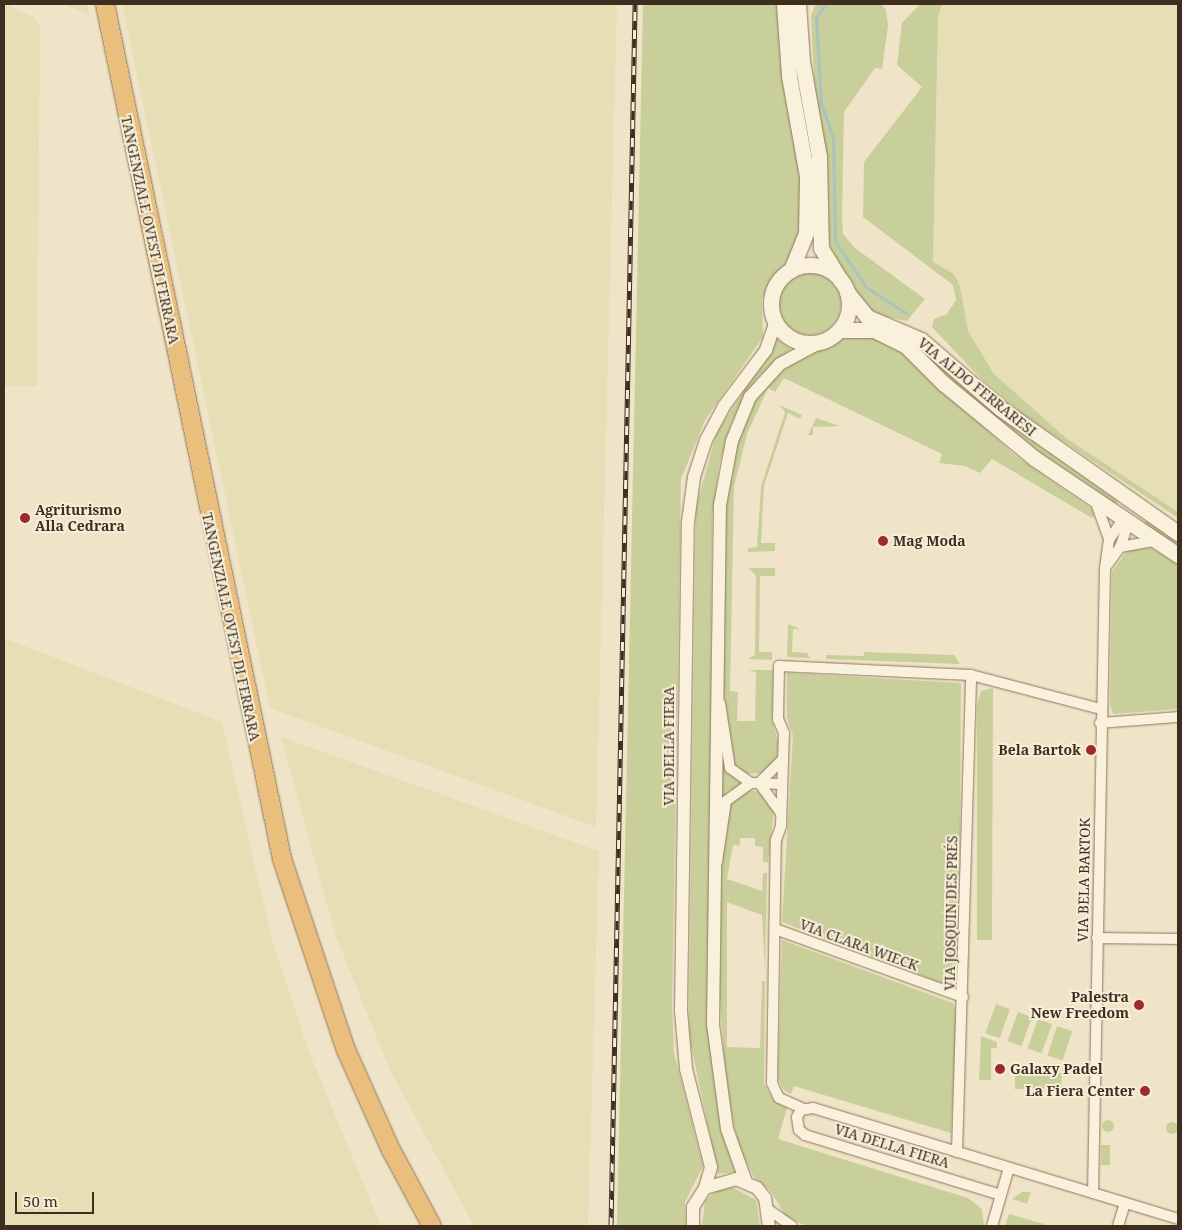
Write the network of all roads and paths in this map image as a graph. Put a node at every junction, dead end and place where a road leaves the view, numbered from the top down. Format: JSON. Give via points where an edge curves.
{"nodes":[{"id":1,"x":105,"y":4,"type":"edge"},
{"id":2,"x":784,"y":4,"type":"edge"},
{"id":3,"x":798,"y":4,"type":"edge"},
{"id":4,"x":791,"y":270,"type":"junction"},
{"id":5,"x":844,"y":286,"type":"junction"},
{"id":6,"x":775,"y":324,"type":"junction"},
{"id":7,"x":839,"y":330,"type":"junction"},
{"id":8,"x":819,"y":343,"type":"junction"},
{"id":9,"x":1096,"y":502,"type":"junction"},
{"id":10,"x":1133,"y":504,"type":"junction"},
{"id":11,"x":1123,"y":520,"type":"junction"},
{"id":12,"x":1178,"y":533,"type":"edge"},
{"id":13,"x":1109,"y":540,"type":"junction"},
{"id":14,"x":1156,"y":541,"type":"junction"},
{"id":15,"x":1120,"y":547,"type":"junction"},
{"id":16,"x":1178,"y":555,"type":"edge"},
{"id":17,"x":1105,"y":568,"type":"junction"},
{"id":18,"x":971,"y":674,"type":"junction"},
{"id":19,"x":716,"y":693,"type":"junction"},
{"id":20,"x":1101,"y":709,"type":"junction"},
{"id":21,"x":1178,"y":716,"type":"edge"},
{"id":22,"x":1100,"y":723,"type":"junction"},
{"id":23,"x":783,"y":759,"type":"junction"},
{"id":24,"x":755,"y":783,"type":"junction"},
{"id":25,"x":782,"y":784,"type":"junction"},
{"id":26,"x":782,"y":814,"type":"junction"},
{"id":27,"x":714,"y":872,"type":"junction"},
{"id":28,"x":775,"y":929,"type":"junction"},
{"id":29,"x":1097,"y":938,"type":"junction"},
{"id":30,"x":1178,"y":939,"type":"edge"},
{"id":31,"x":963,"y":997,"type":"junction"},
{"id":32,"x":804,"y":1109,"type":"junction"},
{"id":33,"x":957,"y":1152,"type":"junction"},
{"id":34,"x":1009,"y":1168,"type":"junction"},
{"id":35,"x":746,"y":1182,"type":"junction"},
{"id":36,"x":706,"y":1188,"type":"junction"},
{"id":37,"x":1093,"y":1193,"type":"junction"},
{"id":38,"x":1001,"y":1195,"type":"junction"},
{"id":39,"x":1125,"y":1203,"type":"junction"},
{"id":40,"x":770,"y":1210,"type":"junction"},
{"id":41,"x":1178,"y":1219,"type":"edge"},
{"id":42,"x":432,"y":1226,"type":"edge"},
{"id":43,"x":692,"y":1226,"type":"edge"},
{"id":44,"x":769,"y":1226,"type":"edge"},
{"id":45,"x":792,"y":1226,"type":"edge"},
{"id":46,"x":992,"y":1226,"type":"edge"},
{"id":47,"x":1118,"y":1226,"type":"edge"}],
"edges":[{"from":1,"to":42,"type":"highway","name":"TANGENZIALE OVEST DI FERRARA","via":[[282,859],[346,1050],[391,1150]]},
{"from":2,"to":4,"type":"main road","via":[[789,76],[807,176],[806,233]]},
{"from":3,"to":5,"type":"main road","name":"VIA ALDO FERRARESI","via":[[802,61],[820,156],[821,248]]},
{"from":4,"to":5,"type":"main road","name":"VIA ALDO FERRARESI","via":[[818,266]]},
{"from":4,"to":6,"type":"main road","via":[[772,294]]},
{"from":5,"to":7,"type":"main road","via":[[847,316]]},
{"from":5,"to":10,"type":"main road","name":"VIA ALDO FERRARESI","via":[[868,317],[932,348],[1000,408]]},
{"from":6,"to":8,"type":"main road","via":[[796,342]]},
{"from":6,"to":36,"type":"street","name":"VIA DELLA FIERA","via":[[766,350],[724,406],[706,440],[694,477],[688,522],[681,1011],[686,1069],[710,1167]]},
{"from":7,"to":8,"type":"main road"},
{"from":7,"to":9,"type":"main road","name":"VIA ALDO FERRARESI","via":[[874,330],[905,345],[1005,436]]},
{"from":8,"to":19,"type":"street","via":[[798,350],[762,381],[732,441],[719,520]]},
{"from":9,"to":11,"type":"main road","name":"VIA ALDO FERRARESI"},
{"from":9,"to":13,"type":"street","name":"VIA BELA BARTOK","via":[[1107,524]]},
{"from":10,"to":11,"type":"main road"},
{"from":10,"to":12,"type":"main road","name":"VIA ALDO FERRARESI"},
{"from":11,"to":13,"type":"street","name":"VIA BELA BARTOK"},
{"from":11,"to":14,"type":"main road","name":"VIA ALDO FERRARESI"},
{"from":11,"to":15,"type":"street","via":[[1126,530]]},
{"from":13,"to":17,"type":"street","name":"VIA BELA BARTOK"},
{"from":14,"to":15,"type":"street"},
{"from":14,"to":16,"type":"main road","name":"VIA ALDO FERRARESI"},
{"from":15,"to":17,"type":"street"},
{"from":17,"to":20,"type":"street","name":"VIA BELA BARTOK"},
{"from":18,"to":20,"type":"street"},
{"from":18,"to":23,"type":"street","name":"VIA DELLA FIERA","via":[[779,666]]},
{"from":18,"to":31,"type":"street","name":"VIA JOSQUIN DES PRÉS"},
{"from":19,"to":24,"type":"street","via":[[724,717],[727,764]]},
{"from":19,"to":27,"type":"street"},
{"from":20,"to":22,"type":"street","name":"VIA BELA BARTOK"},
{"from":21,"to":22,"type":"street"},
{"from":22,"to":29,"type":"street","name":"VIA BELA BARTOK"},
{"from":23,"to":24,"type":"street"},
{"from":23,"to":25,"type":"street","name":"VIA DELLA FIERA"},
{"from":24,"to":25,"type":"street"},
{"from":24,"to":26,"type":"street"},
{"from":24,"to":27,"type":"street","via":[[726,801],[722,848]]},
{"from":25,"to":26,"type":"street","name":"VIA DELLA FIERA"},
{"from":26,"to":28,"type":"street","name":"VIA DELLA FIERA","via":[[776,840]]},
{"from":27,"to":35,"type":"street","via":[[713,1024],[718,1082],[727,1129]]},
{"from":28,"to":31,"type":"street","name":"VIA CLARA WIECK"},
{"from":28,"to":32,"type":"street","name":"VIA DELLA FIERA","via":[[772,1083],[779,1098]]},
{"from":29,"to":30,"type":"street"},
{"from":29,"to":37,"type":"street","name":"VIA BELA BARTOK"},
{"from":31,"to":33,"type":"street","name":"VIA JOSQUIN DES PRÉS"},
{"from":32,"to":33,"type":"street","name":"VIA DELLA FIERA","via":[[813,1108]]},
{"from":32,"to":38,"type":"street","name":"VIA DELLA FIERA","via":[[796,1123],[805,1135]]},
{"from":33,"to":34,"type":"street","name":"VIA DELLA FIERA"},
{"from":34,"to":37,"type":"street","name":"VIA DELLA FIERA"},
{"from":34,"to":38,"type":"street"},
{"from":35,"to":36,"type":"street","via":[[725,1179]]},
{"from":35,"to":40,"type":"street","via":[[765,1198]]},
{"from":36,"to":43,"type":"street","name":"VIA DELLA FIERA","via":[[693,1207]]},
{"from":37,"to":39,"type":"street","name":"VIA DELLA FIERA"},
{"from":38,"to":46,"type":"street"},
{"from":39,"to":41,"type":"street","name":"VIA DELLA FIERA"},
{"from":39,"to":47,"type":"street"},
{"from":40,"to":44,"type":"street"},
{"from":40,"to":45,"type":"street"}]}
